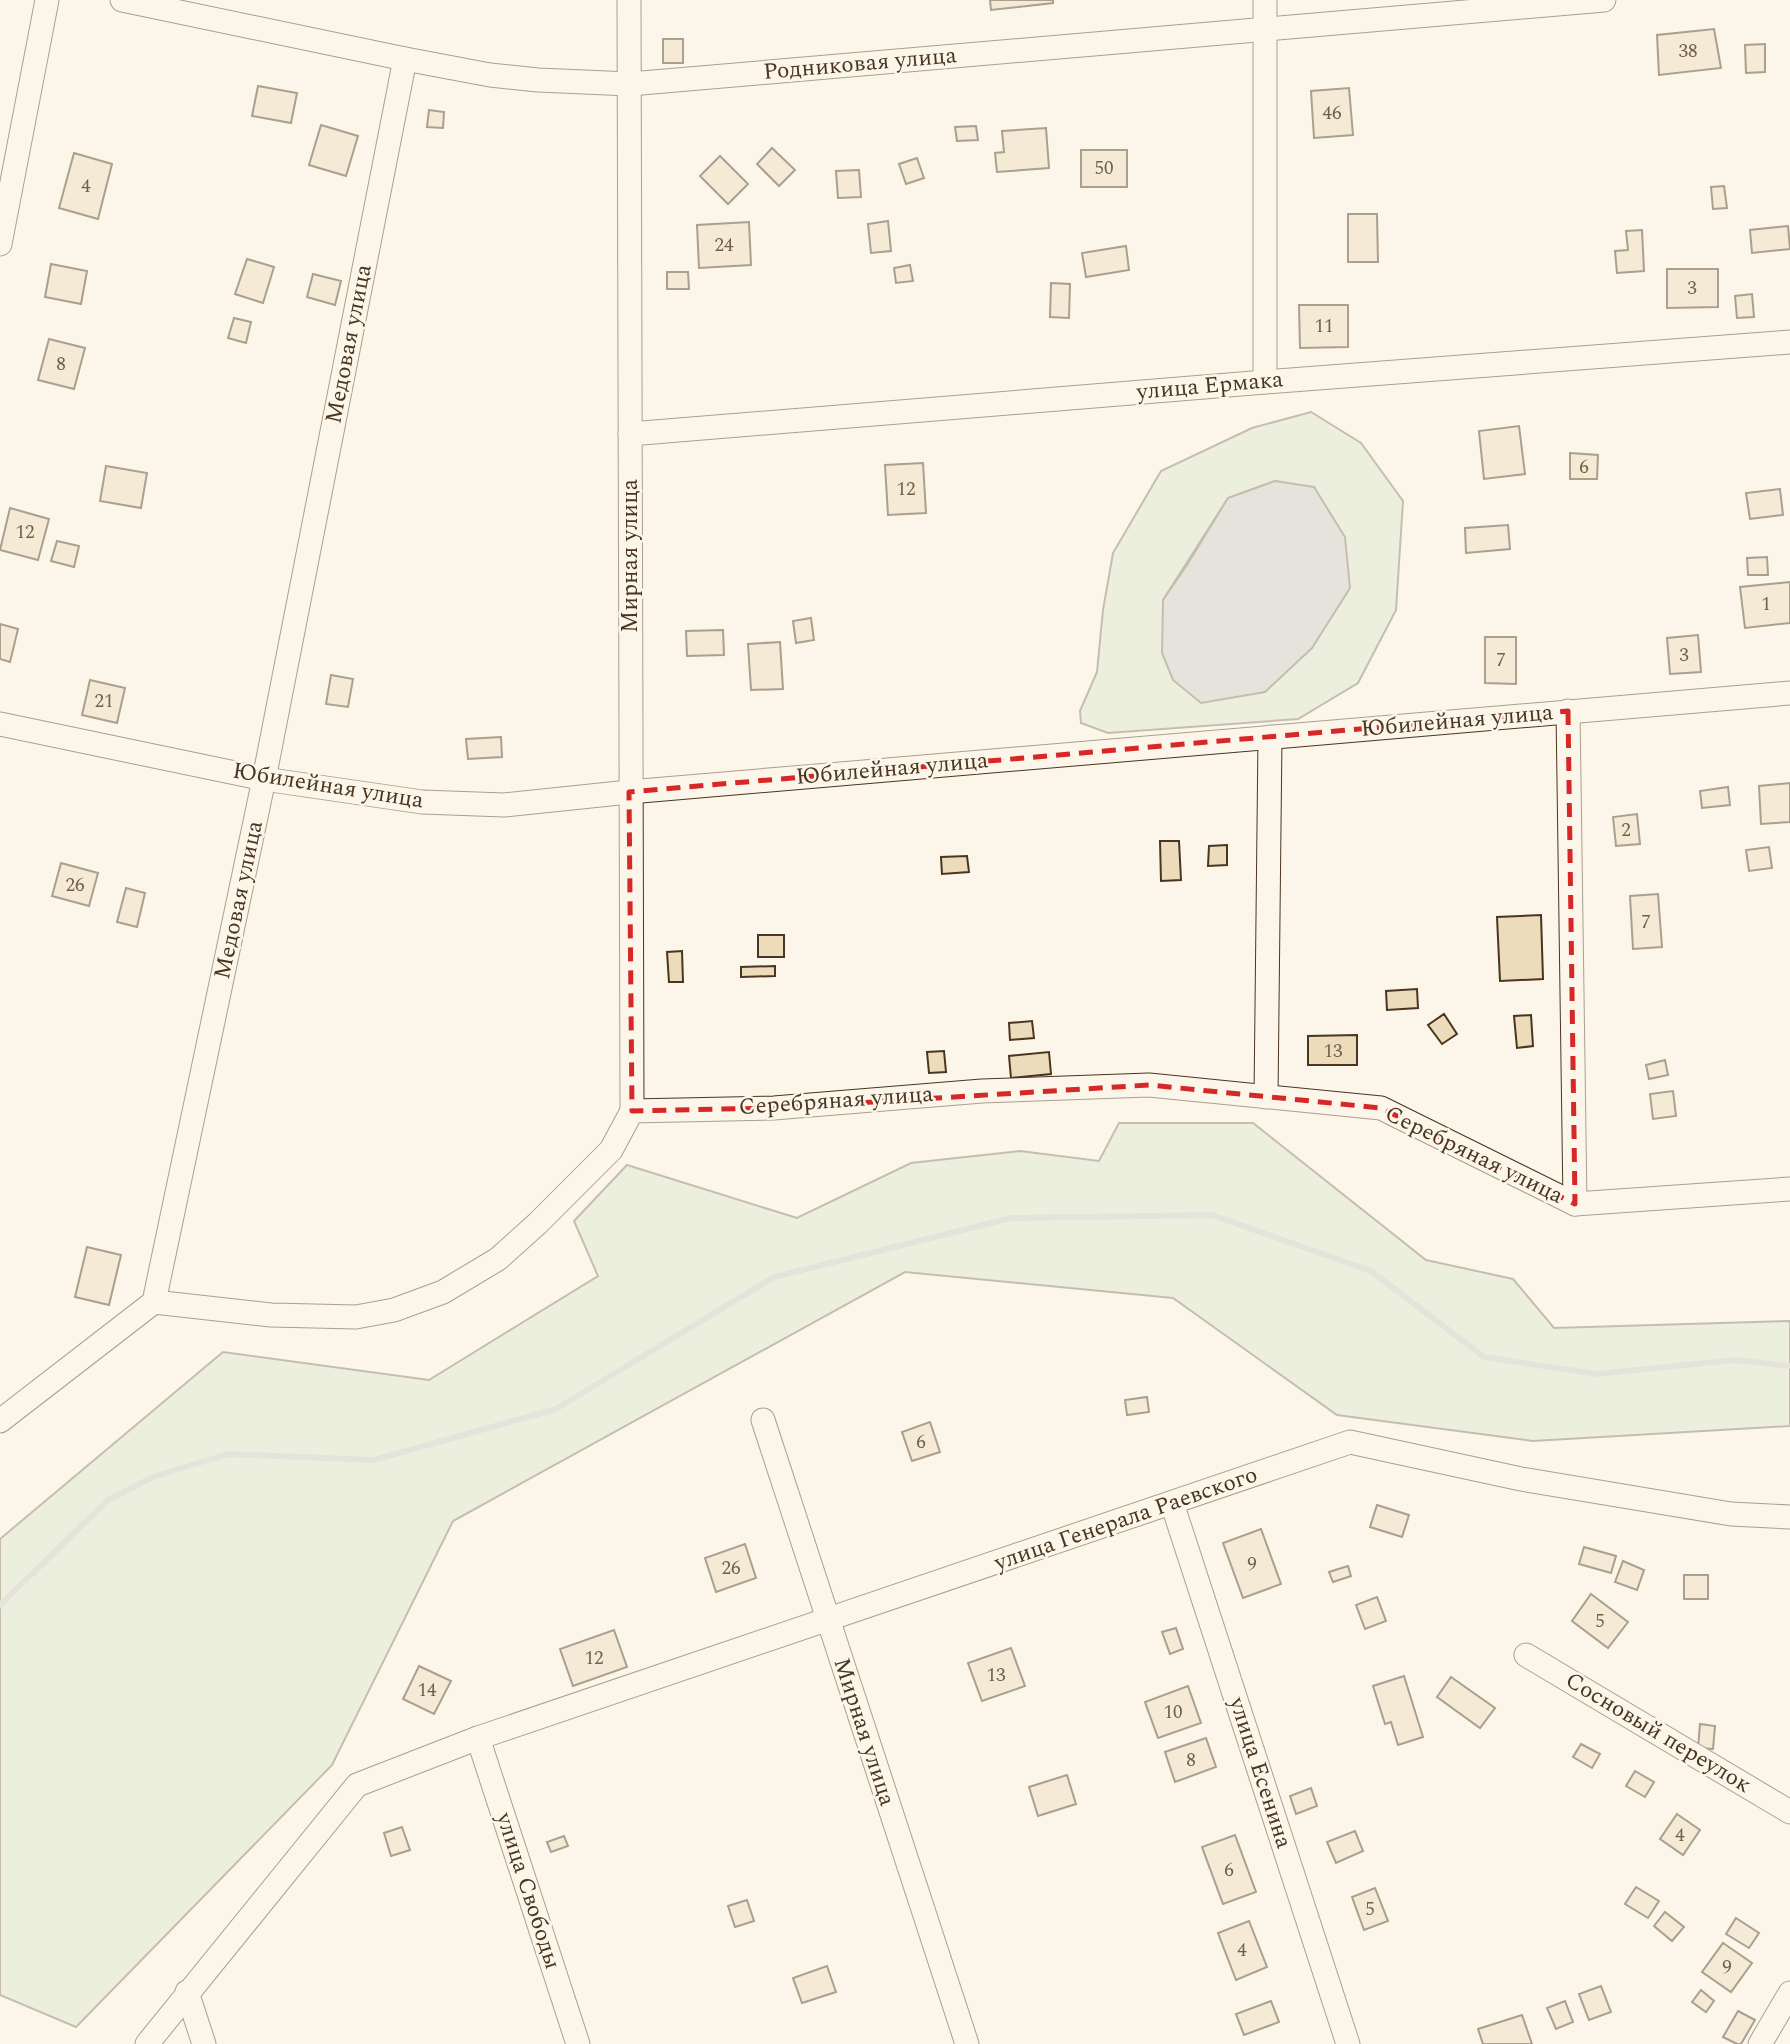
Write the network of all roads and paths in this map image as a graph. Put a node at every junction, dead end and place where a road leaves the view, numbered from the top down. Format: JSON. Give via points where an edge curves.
{"nodes":[{"id":1,"x":47,"y":0,"type":"edge"},
{"id":2,"x":122,"y":0,"type":"edge"},
{"id":3,"x":629,"y":0,"type":"edge"},
{"id":4,"x":1265,"y":0,"type":"edge"},
{"id":5,"x":1604,"y":0,"type":"edge"},
{"id":6,"x":1265,"y":29,"type":"junction"},
{"id":7,"x":405,"y":59,"type":"junction"},
{"id":8,"x":631,"y":84,"type":"junction"},
{"id":9,"x":0,"y":244,"type":"edge"},
{"id":10,"x":1790,"y":342,"type":"edge"},
{"id":11,"x":1265,"y":382,"type":"junction"},
{"id":12,"x":630,"y":434,"type":"junction"},
{"id":13,"x":1790,"y":694,"type":"edge"},
{"id":14,"x":1568,"y":711,"type":"junction"},
{"id":15,"x":0,"y":724,"type":"edge"},
{"id":16,"x":1270,"y":737,"type":"junction"},
{"id":17,"x":264,"y":779,"type":"junction"},
{"id":18,"x":629,"y":792,"type":"junction"},
{"id":19,"x":1266,"y":1097,"type":"junction"},
{"id":20,"x":632,"y":1111,"type":"junction"},
{"id":21,"x":1790,"y":1188,"type":"edge"},
{"id":22,"x":1575,"y":1204,"type":"junction"},
{"id":23,"x":154,"y":1302,"type":"junction"},
{"id":24,"x":763,"y":1420,"type":"dead end"},
{"id":25,"x":0,"y":1421,"type":"edge"},
{"id":26,"x":1172,"y":1503,"type":"junction"},
{"id":27,"x":1790,"y":1517,"type":"edge"},
{"id":28,"x":827,"y":1620,"type":"junction"},
{"id":29,"x":1526,"y":1655,"type":"dead end"},
{"id":30,"x":478,"y":1738,"type":"junction"},
{"id":31,"x":1790,"y":1812,"type":"edge"},
{"id":32,"x":187,"y":1992,"type":"junction"},
{"id":33,"x":1790,"y":1993,"type":"edge"},
{"id":34,"x":147,"y":2044,"type":"edge"},
{"id":35,"x":204,"y":2044,"type":"edge"},
{"id":36,"x":578,"y":2044,"type":"edge"},
{"id":37,"x":967,"y":2044,"type":"edge"},
{"id":38,"x":1349,"y":2044,"type":"edge"},
{"id":39,"x":1760,"y":2044,"type":"edge"}],
"edges":[{"from":1,"to":9,"type":"street"},
{"from":2,"to":7,"type":"street","name":"Родниковая улица"},
{"from":3,"to":8,"type":"street","name":"Мирная улица"},
{"from":4,"to":6,"type":"street"},
{"from":5,"to":6,"type":"street","name":"Родниковая улица"},
{"from":6,"to":8,"type":"street","name":"Родниковая улица"},
{"from":6,"to":11,"type":"street"},
{"from":7,"to":8,"type":"street","name":"Родниковая улица","via":[[490,75]]},
{"from":7,"to":17,"type":"street","name":"Медовая улица"},
{"from":8,"to":12,"type":"street","name":"Мирная улица"},
{"from":10,"to":11,"type":"street","name":"улица Ермака"},
{"from":11,"to":12,"type":"street","name":"улица Ермака"},
{"from":12,"to":18,"type":"street","name":"Мирная улица"},
{"from":13,"to":14,"type":"street","name":"Юбилейная улица"},
{"from":14,"to":16,"type":"street","name":"Юбилейная улица"},
{"from":14,"to":22,"type":"street","name":"Серебряная улица"},
{"from":15,"to":17,"type":"street","name":"Юбилейная улица"},
{"from":16,"to":18,"type":"street","name":"Юбилейная улица"},
{"from":16,"to":19,"type":"street"},
{"from":17,"to":18,"type":"street","name":"Юбилейная улица","via":[[451,804],[504,805]]},
{"from":17,"to":23,"type":"street","name":"Медовая улица"},
{"from":18,"to":20,"type":"street","name":"Мирная улица"},
{"from":19,"to":20,"type":"street","name":"Серебряная улица","via":[[1149,1085],[982,1091],[774,1108]]},
{"from":19,"to":22,"type":"street","name":"Серебряная улица","via":[[1381,1108]]},
{"from":20,"to":23,"type":"street","via":[[611,1150],[538,1223],[498,1259],[443,1292],[394,1310],[356,1317],[271,1315]]},
{"from":21,"to":22,"type":"street","name":"Серебряная улица"},
{"from":23,"to":25,"type":"street"},
{"from":24,"to":28,"type":"street","name":"Мирная улица"},
{"from":26,"to":27,"type":"street","name":"улица Генерала Раевского","via":[[1350,1442],[1521,1479],[1731,1514]]},
{"from":26,"to":28,"type":"street","name":"улица Генерала Раевского"},
{"from":26,"to":38,"type":"street","name":"улица Есенина"},
{"from":28,"to":30,"type":"street","name":"улица Генерала Раевского"},
{"from":28,"to":37,"type":"street","name":"Мирная улица"},
{"from":29,"to":31,"type":"street","name":"Сосновый переулок"},
{"from":30,"to":32,"type":"street","name":"улица Генерала Раевского","via":[[357,1785]]},
{"from":30,"to":36,"type":"street","name":"улица Свободы"},
{"from":32,"to":34,"type":"street","name":"улица Генерала Раевского"},
{"from":32,"to":35,"type":"street"},
{"from":33,"to":39,"type":"street"}]}
